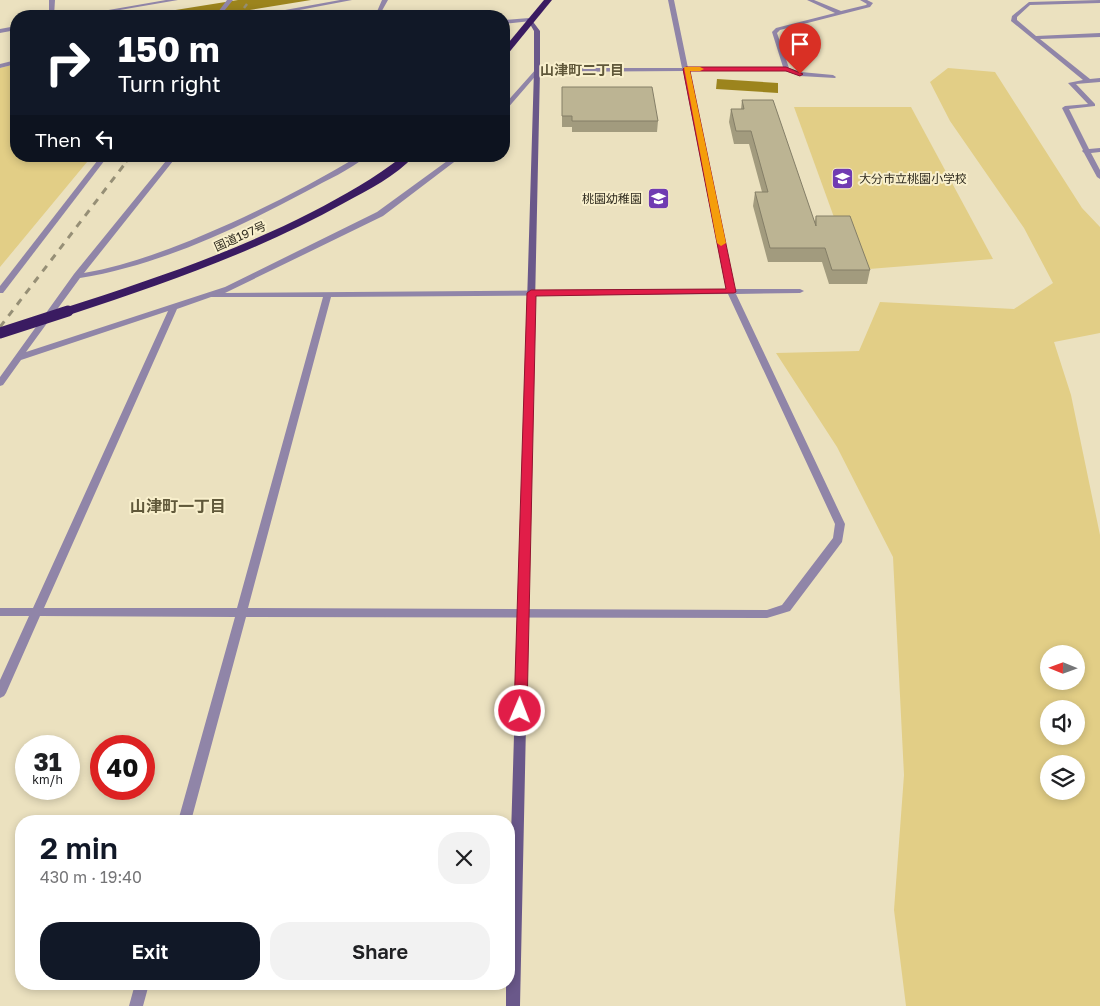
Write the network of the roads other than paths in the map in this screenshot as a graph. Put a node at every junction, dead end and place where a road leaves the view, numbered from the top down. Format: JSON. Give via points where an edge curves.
{"nodes":[{"id":1,"x":175,"y":0,"type":"edge"},
{"id":2,"x":230,"y":0,"type":"edge"},
{"id":3,"x":349,"y":0,"type":"edge"},
{"id":4,"x":548,"y":0,"type":"edge"},
{"id":5,"x":671,"y":0,"type":"edge"},
{"id":6,"x":810,"y":0,"type":"edge"},
{"id":7,"x":863,"y":0,"type":"edge"},
{"id":8,"x":1100,"y":1,"type":"edge"},
{"id":9,"x":114,"y":10,"type":"edge"},
{"id":10,"x":222,"y":10,"type":"edge"},
{"id":11,"x":293,"y":10,"type":"edge"},
{"id":12,"x":840,"y":13,"type":"junction"},
{"id":13,"x":529,"y":20,"type":"junction"},
{"id":14,"x":510,"y":22,"type":"edge"},
{"id":15,"x":1100,"y":35,"type":"edge"},
{"id":16,"x":1035,"y":38,"type":"junction"},
{"id":17,"x":510,"y":45,"type":"edge"},
{"id":18,"x":686,"y":69,"type":"junction"},
{"id":19,"x":786,"y":69,"type":"junction"},
{"id":20,"x":537,"y":70,"type":"junction"},
{"id":21,"x":833,"y":77,"type":"dead end"},
{"id":22,"x":1100,"y":80,"type":"edge"},
{"id":23,"x":1088,"y":81,"type":"junction"},
{"id":24,"x":510,"y":102,"type":"edge"},
{"id":25,"x":1100,"y":150,"type":"edge"},
{"id":26,"x":1085,"y":151,"type":"junction"},
{"id":27,"x":100,"y":162,"type":"edge"},
{"id":28,"x":169,"y":162,"type":"edge"},
{"id":29,"x":353,"y":162,"type":"edge"},
{"id":30,"x":400,"y":162,"type":"edge"},
{"id":31,"x":451,"y":162,"type":"edge"},
{"id":32,"x":1100,"y":177,"type":"edge"},
{"id":33,"x":77,"y":276,"type":"junction"},
{"id":34,"x":0,"y":291,"type":"edge"},
{"id":35,"x":800,"y":291,"type":"dead end"},
{"id":36,"x":731,"y":292,"type":"junction"},
{"id":37,"x":531,"y":293,"type":"junction"},
{"id":38,"x":328,"y":294,"type":"junction"},
{"id":39,"x":212,"y":295,"type":"junction"},
{"id":40,"x":173,"y":309,"type":"junction"},
{"id":41,"x":0,"y":334,"type":"edge"},
{"id":42,"x":18,"y":358,"type":"junction"},
{"id":43,"x":0,"y":383,"type":"edge"},
{"id":44,"x":0,"y":612,"type":"edge"},
{"id":45,"x":37,"y":612,"type":"junction"},
{"id":46,"x":242,"y":612,"type":"junction"},
{"id":47,"x":523,"y":613,"type":"junction"},
{"id":48,"x":0,"y":693,"type":"edge"},
{"id":49,"x":188,"y":815,"type":"edge"},
{"id":50,"x":515,"y":927,"type":"edge"},
{"id":51,"x":140,"y":990,"type":"edge"},
{"id":52,"x":513,"y":990,"type":"edge"},
{"id":53,"x":136,"y":1006,"type":"edge"},
{"id":54,"x":513,"y":1006,"type":"edge"}],
"edges":[{"from":1,"to":9,"type":"street"},
{"from":2,"to":10,"type":"street"},
{"from":3,"to":11,"type":"street"},
{"from":4,"to":13,"type":"highway"},
{"from":5,"to":18,"type":"street"},
{"from":6,"to":12,"type":"street"},
{"from":7,"to":12,"type":"street","via":[[870,3],[868,6]]},
{"from":8,"to":16,"type":"street","via":[[1029,4],[1014,17],[1014,21]]},
{"from":12,"to":19,"type":"street","via":[[778,29],[774,33]]},
{"from":13,"to":14,"type":"street"},
{"from":13,"to":17,"type":"highway"},
{"from":13,"to":20,"type":"street","via":[[537,31]]},
{"from":15,"to":16,"type":"street"},
{"from":16,"to":23,"type":"street"},
{"from":18,"to":19,"type":"street"},
{"from":18,"to":20,"type":"street"},
{"from":18,"to":36,"type":"street"},
{"from":19,"to":21,"type":"street","via":[[800,74]]},
{"from":20,"to":24,"type":"street"},
{"from":20,"to":37,"type":"street"},
{"from":22,"to":23,"type":"street"},
{"from":23,"to":26,"type":"street","via":[[1071,83],[1093,104],[1065,108]]},
{"from":25,"to":26,"type":"street"},
{"from":26,"to":32,"type":"street"},
{"from":27,"to":34,"type":"street"},
{"from":28,"to":33,"type":"street"},
{"from":29,"to":33,"type":"street","via":[[292,197],[198,241],[138,263]]},
{"from":30,"to":41,"type":"highway","name":"国道197号","bridge":true,"via":[[351,196],[267,239],[175,276]]},
{"from":31,"to":39,"type":"street","via":[[380,214]]},
{"from":33,"to":42,"type":"street"},
{"from":35,"to":36,"type":"street"},
{"from":36,"to":37,"type":"street"},
{"from":36,"to":47,"type":"street","via":[[840,524],[838,539],[786,608],[767,614]]},
{"from":37,"to":38,"type":"street"},
{"from":37,"to":47,"type":"street"},
{"from":38,"to":39,"type":"street"},
{"from":38,"to":46,"type":"street"},
{"from":39,"to":40,"type":"street"},
{"from":40,"to":42,"type":"street"},
{"from":40,"to":45,"type":"street"},
{"from":42,"to":43,"type":"street"},
{"from":44,"to":45,"type":"street"},
{"from":45,"to":46,"type":"street"},
{"from":45,"to":48,"type":"street"},
{"from":46,"to":47,"type":"street"},
{"from":46,"to":49,"type":"street"},
{"from":47,"to":50,"type":"street"},
{"from":51,"to":53,"type":"street"},
{"from":52,"to":54,"type":"street"}]}
